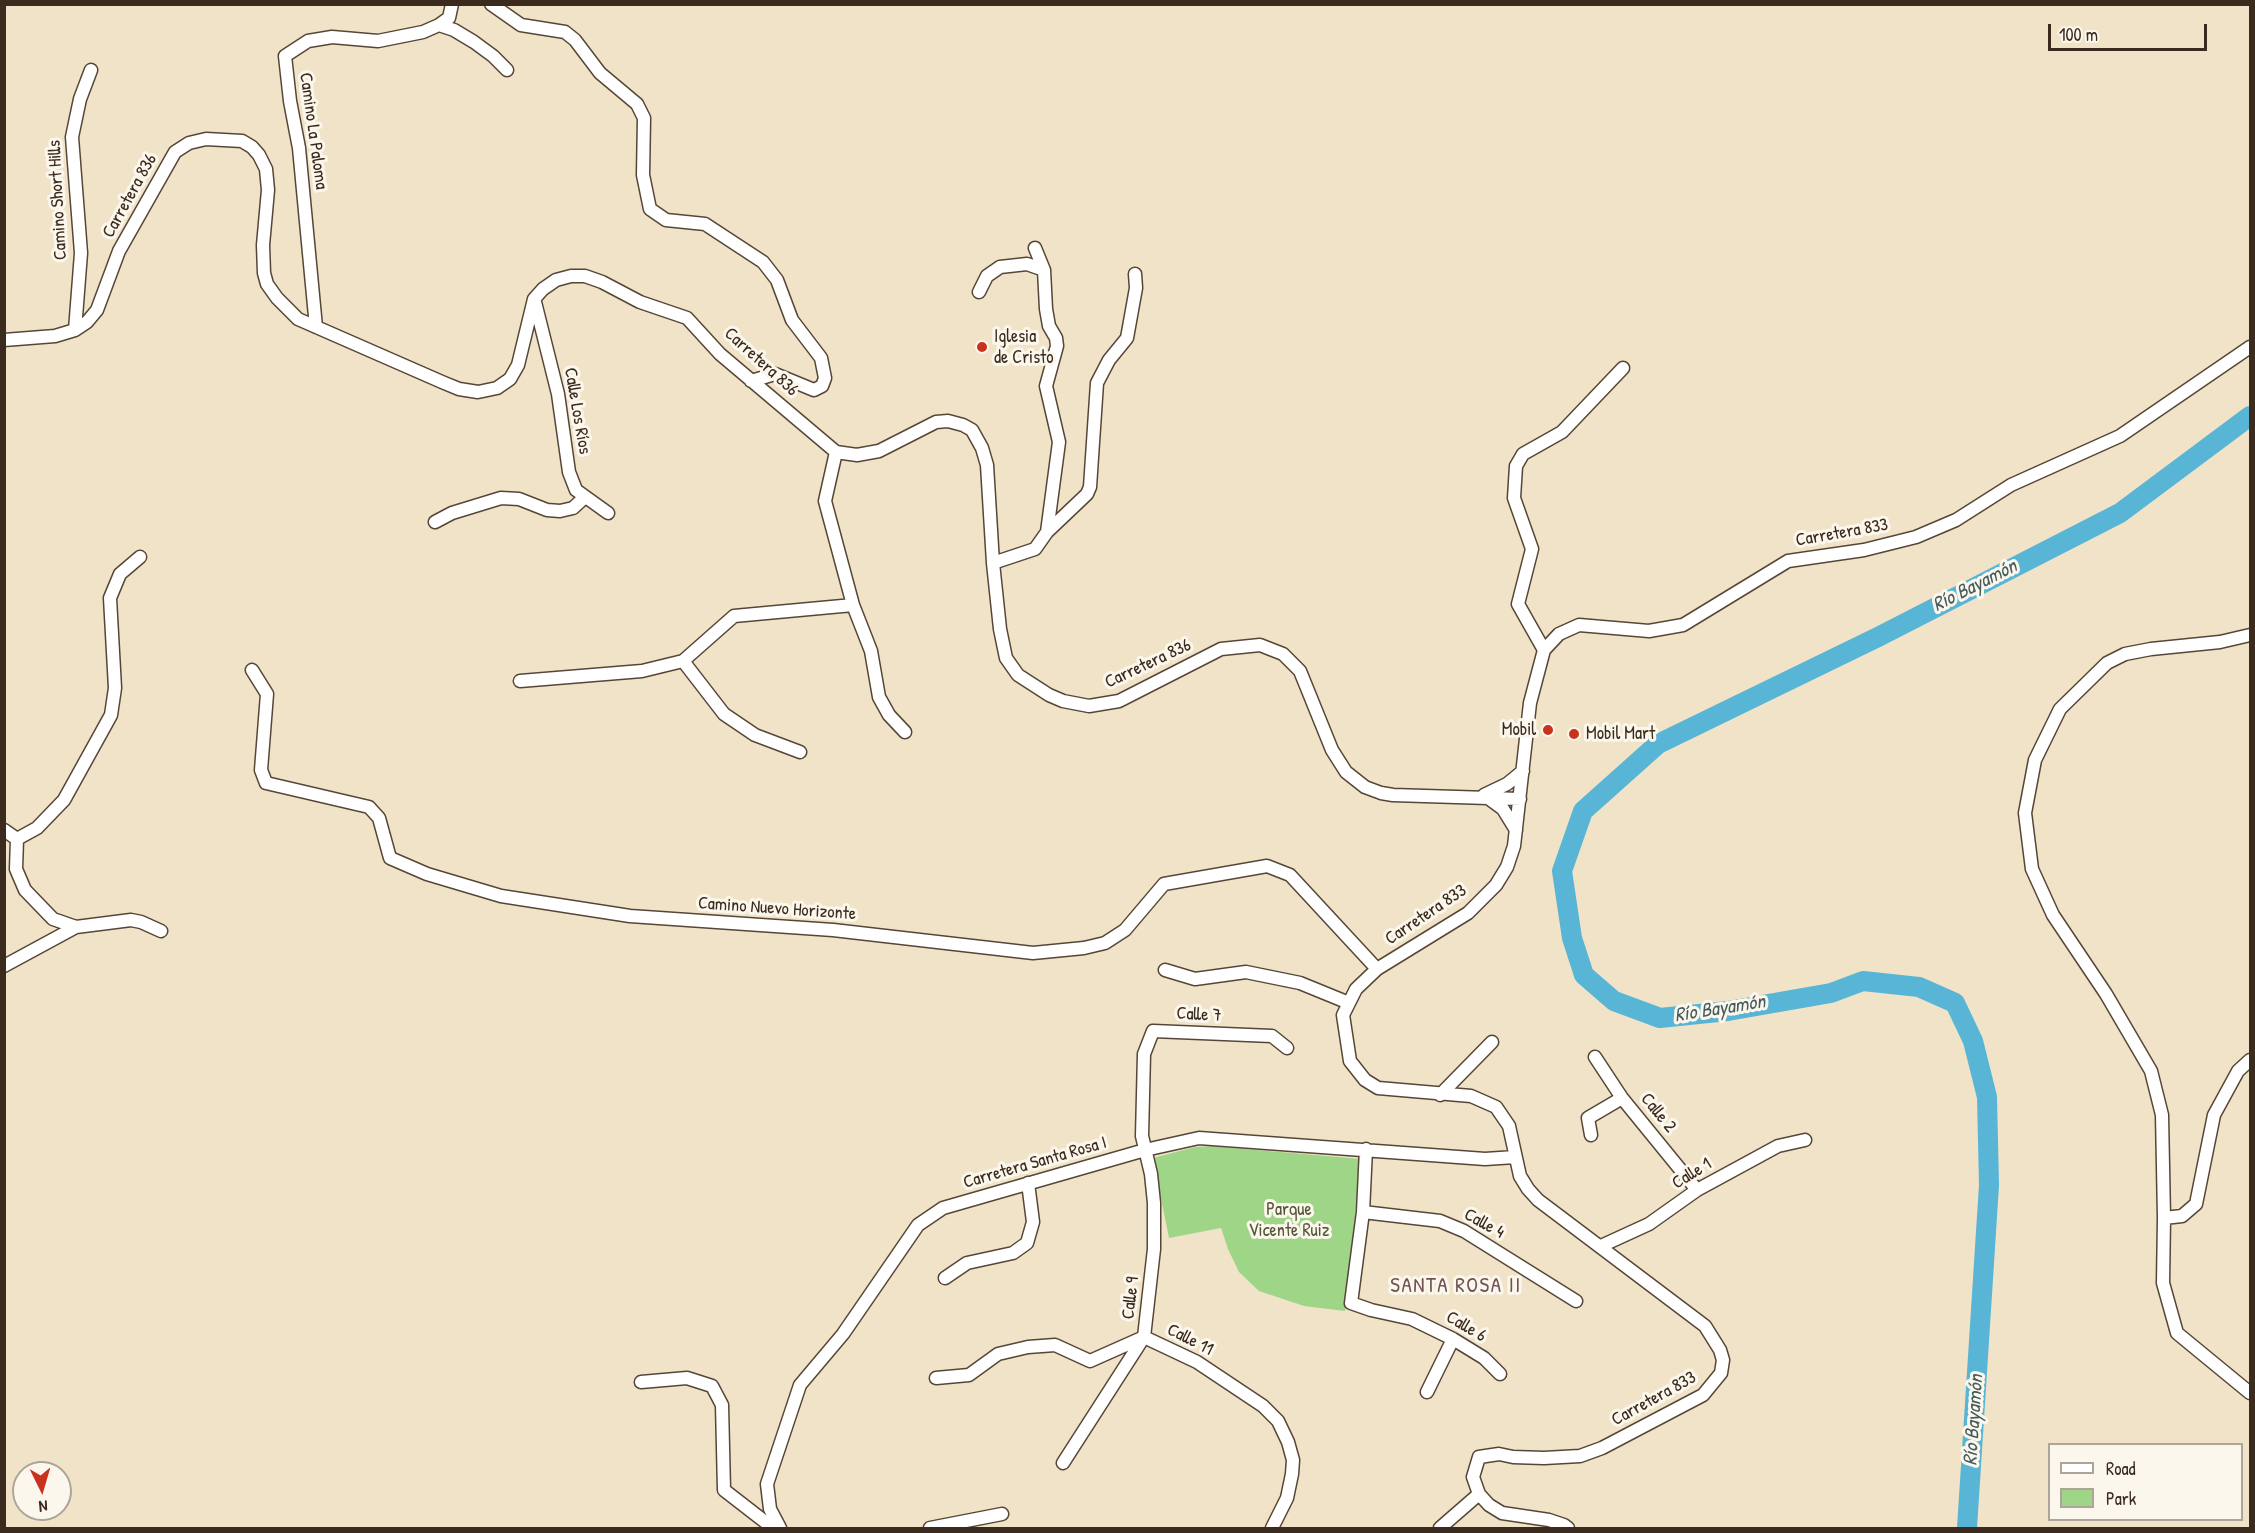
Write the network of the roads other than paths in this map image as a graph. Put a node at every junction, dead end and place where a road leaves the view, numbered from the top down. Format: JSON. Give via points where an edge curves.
{"nodes":[{"id":1,"x":452,"y":4,"type":"edge"},
{"id":2,"x":491,"y":4,"type":"edge"},
{"id":3,"x":439,"y":26,"type":"junction"},
{"id":4,"x":91,"y":70,"type":"dead end"},
{"id":5,"x":507,"y":70,"type":"dead end"},
{"id":6,"x":1035,"y":248,"type":"dead end"},
{"id":7,"x":1044,"y":270,"type":"junction"},
{"id":8,"x":1135,"y":274,"type":"dead end"},
{"id":9,"x":979,"y":292,"type":"dead end"},
{"id":10,"x":534,"y":299,"type":"junction"},
{"id":11,"x":316,"y":327,"type":"junction"},
{"id":12,"x":75,"y":330,"type":"junction"},
{"id":13,"x":4,"y":340,"type":"edge"},
{"id":14,"x":2250,"y":347,"type":"edge"},
{"id":15,"x":1623,"y":368,"type":"dead end"},
{"id":16,"x":751,"y":381,"type":"junction"},
{"id":17,"x":836,"y":452,"type":"junction"},
{"id":18,"x":585,"y":497,"type":"junction"},
{"id":19,"x":609,"y":513,"type":"dead end"},
{"id":20,"x":435,"y":522,"type":"dead end"},
{"id":21,"x":1047,"y":532,"type":"junction"},
{"id":22,"x":140,"y":557,"type":"dead end"},
{"id":23,"x":993,"y":564,"type":"junction"},
{"id":24,"x":853,"y":605,"type":"junction"},
{"id":25,"x":2250,"y":635,"type":"edge"},
{"id":26,"x":1544,"y":650,"type":"junction"},
{"id":27,"x":683,"y":661,"type":"junction"},
{"id":28,"x":252,"y":670,"type":"dead end"},
{"id":29,"x":520,"y":681,"type":"dead end"},
{"id":30,"x":905,"y":732,"type":"dead end"},
{"id":31,"x":800,"y":752,"type":"dead end"},
{"id":32,"x":1523,"y":771,"type":"junction"},
{"id":33,"x":1483,"y":798,"type":"junction"},
{"id":34,"x":1520,"y":799,"type":"junction"},
{"id":35,"x":4,"y":830,"type":"edge"},
{"id":36,"x":1516,"y":830,"type":"junction"},
{"id":37,"x":17,"y":839,"type":"junction"},
{"id":38,"x":76,"y":927,"type":"junction"},
{"id":39,"x":161,"y":931,"type":"dead end"},
{"id":40,"x":4,"y":966,"type":"edge"},
{"id":41,"x":1377,"y":969,"type":"junction"},
{"id":42,"x":1165,"y":970,"type":"dead end"},
{"id":43,"x":1349,"y":1003,"type":"junction"},
{"id":44,"x":1492,"y":1042,"type":"dead end"},
{"id":45,"x":1287,"y":1048,"type":"dead end"},
{"id":46,"x":1595,"y":1057,"type":"dead end"},
{"id":47,"x":2250,"y":1060,"type":"edge"},
{"id":48,"x":1440,"y":1095,"type":"junction"},
{"id":49,"x":1622,"y":1098,"type":"junction"},
{"id":50,"x":1591,"y":1135,"type":"dead end"},
{"id":51,"x":1805,"y":1140,"type":"dead end"},
{"id":52,"x":1366,"y":1149,"type":"junction"},
{"id":53,"x":1145,"y":1150,"type":"junction"},
{"id":54,"x":1515,"y":1157,"type":"junction"},
{"id":55,"x":1028,"y":1183,"type":"junction"},
{"id":56,"x":1697,"y":1190,"type":"junction"},
{"id":57,"x":1362,"y":1212,"type":"junction"},
{"id":58,"x":2164,"y":1218,"type":"junction"},
{"id":59,"x":1601,"y":1246,"type":"junction"},
{"id":60,"x":945,"y":1278,"type":"dead end"},
{"id":61,"x":1576,"y":1301,"type":"dead end"},
{"id":62,"x":1144,"y":1337,"type":"junction"},
{"id":63,"x":1453,"y":1339,"type":"junction"},
{"id":64,"x":1500,"y":1374,"type":"dead end"},
{"id":65,"x":936,"y":1378,"type":"dead end"},
{"id":66,"x":641,"y":1382,"type":"dead end"},
{"id":67,"x":1427,"y":1392,"type":"dead end"},
{"id":68,"x":2250,"y":1393,"type":"edge"},
{"id":69,"x":1064,"y":1463,"type":"dead end"},
{"id":70,"x":1479,"y":1494,"type":"junction"},
{"id":71,"x":1002,"y":1514,"type":"dead end"},
{"id":72,"x":773,"y":1528,"type":"edge"},
{"id":73,"x":780,"y":1528,"type":"edge"},
{"id":74,"x":930,"y":1528,"type":"edge"},
{"id":75,"x":1272,"y":1528,"type":"edge"},
{"id":76,"x":1440,"y":1528,"type":"edge"},
{"id":77,"x":1568,"y":1528,"type":"edge"}],
"edges":[{"from":1,"to":3,"type":"street","via":[[449,18]]},
{"from":2,"to":16,"type":"street","via":[[521,25],[565,32],[600,73],[637,104],[644,118],[643,175],[650,209],[666,220],[705,224],[763,262],[777,280],[792,320],[822,358],[825,378],[822,386],[814,390],[775,374]]},
{"from":3,"to":5,"type":"street","via":[[474,42]]},
{"from":3,"to":11,"type":"street","name":"Camino La Paloma","via":[[378,40],[332,37],[308,41],[285,56],[299,148]]},
{"from":4,"to":12,"type":"street","name":"Camino Short Hills","via":[[72,137],[81,253]]},
{"from":6,"to":7,"type":"street"},
{"from":7,"to":9,"type":"street","via":[[1027,264],[1000,267],[987,276]]},
{"from":7,"to":21,"type":"street","via":[[1046,309],[1057,346],[1046,386],[1059,442]]},
{"from":8,"to":21,"type":"street","via":[[1127,338],[1097,383],[1090,487]]},
{"from":10,"to":11,"type":"street","name":"Carretera 836","via":[[518,365],[510,379],[497,388],[478,392],[459,389]]},
{"from":10,"to":16,"type":"street","name":"Carretera 836","via":[[556,280],[571,276],[602,282],[640,302],[687,318]]},
{"from":10,"to":18,"type":"street","name":"Calle Los Ríos","via":[[558,394],[569,472],[576,490]]},
{"from":11,"to":12,"type":"street","name":"Carretera 836","via":[[298,319],[267,284],[263,245],[268,190],[260,155],[242,141],[206,140],[189,142],[175,152],[119,251],[97,310]]},
{"from":12,"to":13,"type":"street","name":"Carretera 836","via":[[55,336]]},
{"from":14,"to":26,"type":"street","name":"Carretera 833","via":[[2120,436],[2011,485],[1956,520],[1917,537],[1788,561],[1683,625],[1649,632],[1579,625],[1559,634]]},
{"from":15,"to":26,"type":"street","via":[[1562,432],[1522,454],[1515,466],[1514,498],[1532,549],[1518,604]]},
{"from":16,"to":17,"type":"street","name":"Carretera 836"},
{"from":17,"to":23,"type":"street","name":"Carretera 836","via":[[857,455],[879,451],[936,422],[948,421],[972,430],[987,465]]},
{"from":17,"to":24,"type":"street","via":[[825,501]]},
{"from":18,"to":19,"type":"street","name":"Calle Los Ríos"},
{"from":18,"to":20,"type":"street","via":[[573,508],[560,511],[501,498]]},
{"from":21,"to":23,"type":"street","via":[[1035,549]]},
{"from":22,"to":37,"type":"street","via":[[120,574],[110,598],[115,688],[111,715],[64,800],[37,828]]},
{"from":23,"to":33,"type":"street","name":"Carretera 836","via":[[1006,658],[1018,675],[1049,695],[1089,706],[1119,701],[1221,649],[1260,645],[1283,654],[1300,671],[1332,750],[1346,772],[1365,787],[1393,795]]},
{"from":24,"to":27,"type":"street","via":[[734,616]]},
{"from":24,"to":30,"type":"street","via":[[871,651],[879,697]]},
{"from":25,"to":58,"type":"street","via":[[2125,654],[2107,663],[2060,709],[2035,760],[2025,813],[2032,869],[2053,915],[2151,1071],[2162,1114]]},
{"from":26,"to":32,"type":"street","name":"Carretera 833","via":[[1530,703]]},
{"from":27,"to":29,"type":"street","via":[[642,671]]},
{"from":27,"to":31,"type":"street","via":[[724,714],[756,735]]},
{"from":28,"to":41,"type":"street","name":"Camino Nuevo Horizonte","via":[[267,694],[261,771],[266,783],[369,807],[379,818],[390,858],[427,874],[501,896],[630,916],[833,930],[1033,953],[1106,943],[1125,930],[1164,884],[1267,866],[1290,875]]},
{"from":32,"to":33,"type":"street"},
{"from":32,"to":34,"type":"street","name":"Carretera 833"},
{"from":33,"to":34,"type":"street","name":"Carretera 836"},
{"from":33,"to":36,"type":"street","via":[[1503,809]]},
{"from":34,"to":36,"type":"street","name":"Carretera 833"},
{"from":35,"to":37,"type":"street"},
{"from":36,"to":41,"type":"street","name":"Carretera 833","via":[[1507,867],[1496,885],[1468,913]]},
{"from":37,"to":38,"type":"street","via":[[16,869],[25,890],[53,919]]},
{"from":38,"to":39,"type":"street","via":[[131,920]]},
{"from":38,"to":40,"type":"street"},
{"from":41,"to":43,"type":"street","name":"Carretera 833","via":[[1356,989]]},
{"from":42,"to":43,"type":"street","via":[[1195,979],[1246,972],[1300,983]]},
{"from":43,"to":48,"type":"street","name":"Carretera 833","via":[[1343,1015],[1350,1061],[1365,1080],[1378,1088]]},
{"from":44,"to":48,"type":"street"},
{"from":45,"to":53,"type":"street","name":"Calle 7","via":[[1272,1036],[1153,1031],[1144,1054]]},
{"from":46,"to":49,"type":"street","name":"Calle 2"},
{"from":47,"to":58,"type":"street","via":[[2238,1071],[2214,1115],[2196,1204],[2182,1216]]},
{"from":48,"to":54,"type":"street","name":"Carretera 833","via":[[1471,1096],[1496,1107],[1509,1126]]},
{"from":49,"to":50,"type":"street","via":[[1588,1118]]},
{"from":49,"to":56,"type":"street","name":"Calle 2"},
{"from":51,"to":56,"type":"street","name":"Calle 1","via":[[1778,1146]]},
{"from":52,"to":53,"type":"street","name":"Carretera Santa Rosa I","via":[[1199,1138]]},
{"from":52,"to":54,"type":"street","name":"Carretera Santa Rosa I","via":[[1485,1160]]},
{"from":52,"to":57,"type":"street","name":"Calle 6"},
{"from":53,"to":55,"type":"street","name":"Carretera Santa Rosa I"},
{"from":53,"to":62,"type":"street","name":"Calle 9","via":[[1154,1203],[1154,1249]]},
{"from":54,"to":59,"type":"street","name":"Carretera 833","via":[[1520,1176],[1533,1195]]},
{"from":55,"to":60,"type":"street","via":[[1034,1222],[1027,1244],[1013,1253],[967,1263]]},
{"from":55,"to":73,"type":"street","name":"Carretera Santa Rosa I","via":[[943,1208],[918,1225],[843,1334],[800,1385],[767,1484],[770,1509]]},
{"from":56,"to":59,"type":"street","name":"Calle 1","via":[[1649,1224]]},
{"from":57,"to":61,"type":"street","name":"Calle 4","via":[[1440,1221],[1464,1231]]},
{"from":57,"to":63,"type":"street","name":"Calle 6","via":[[1351,1303],[1413,1319]]},
{"from":58,"to":68,"type":"street","via":[[2163,1283],[2177,1333]]},
{"from":59,"to":70,"type":"street","name":"Carretera 833","via":[[1705,1326],[1720,1350],[1721,1373],[1703,1395],[1580,1456],[1479,1457],[1473,1477]]},
{"from":62,"to":65,"type":"street","name":"Calle 11","via":[[1090,1362],[1055,1345],[1028,1347],[998,1354],[969,1375]]},
{"from":62,"to":69,"type":"street","name":"Calle 9"},
{"from":62,"to":75,"type":"street","name":"Calle 11","via":[[1197,1362],[1263,1406],[1278,1421],[1293,1460],[1287,1498]]},
{"from":63,"to":64,"type":"street","name":"Calle 6","via":[[1484,1358]]},
{"from":63,"to":67,"type":"street"},
{"from":66,"to":72,"type":"street","via":[[687,1378],[712,1386],[722,1405],[724,1490]]},
{"from":70,"to":76,"type":"street"},
{"from":70,"to":77,"type":"street","via":[[1502,1513],[1549,1520]]},
{"from":71,"to":74,"type":"street"}]}
